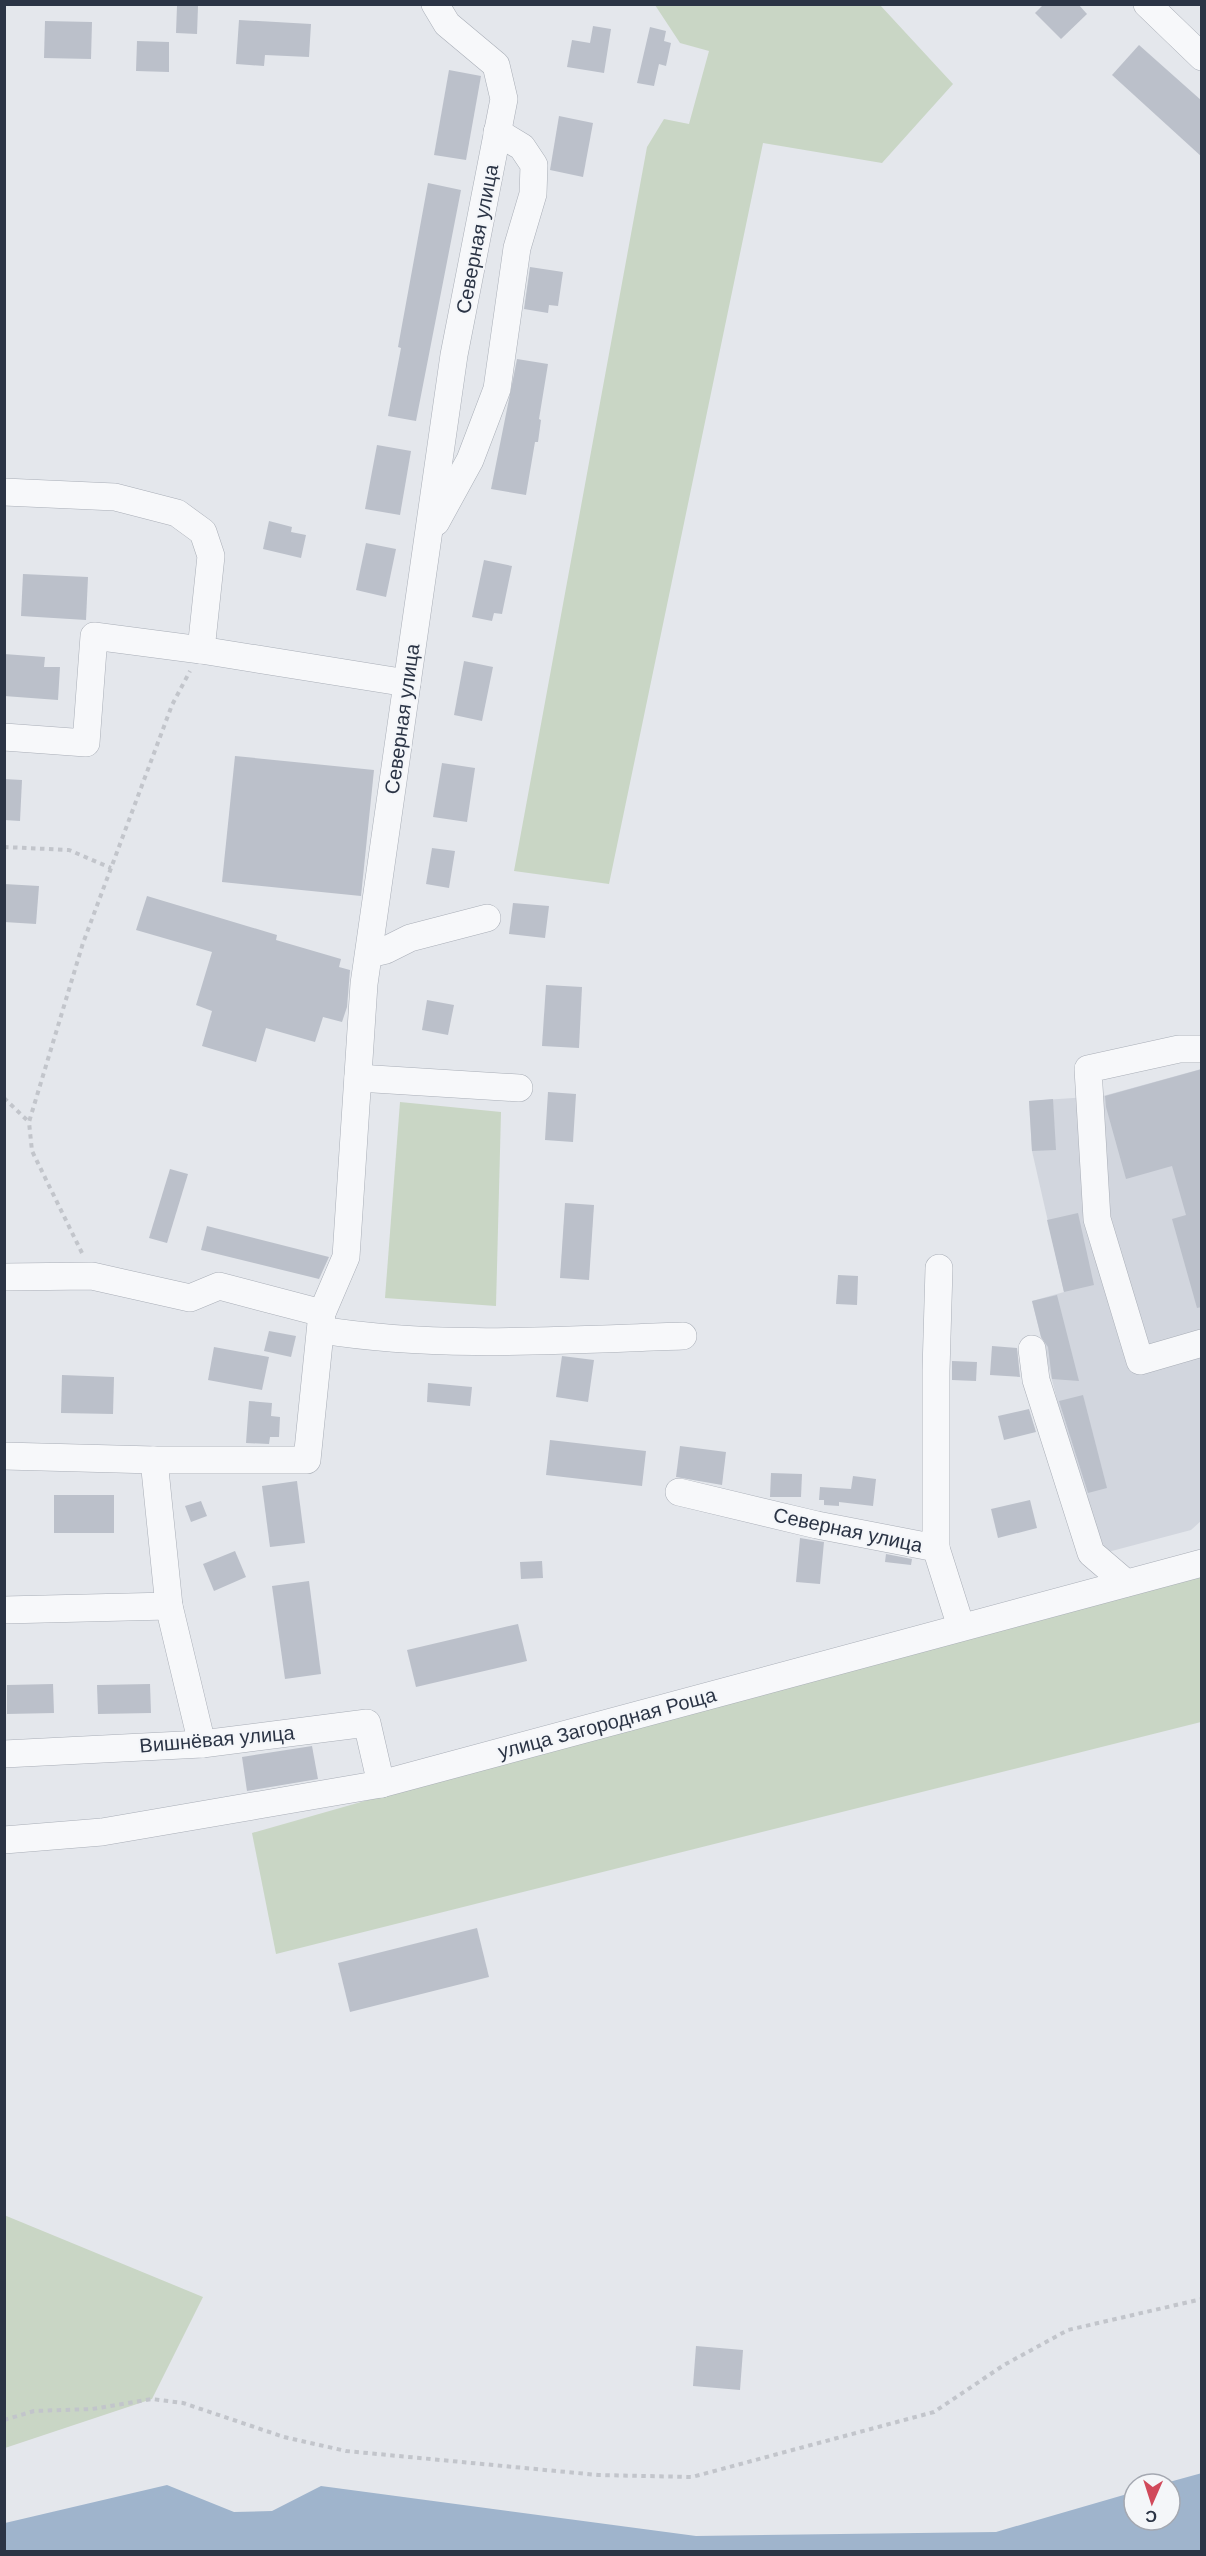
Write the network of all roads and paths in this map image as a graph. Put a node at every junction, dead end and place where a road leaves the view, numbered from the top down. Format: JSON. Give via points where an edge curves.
{"nodes":[{"id":1,"x":435,"y":4,"type":"edge"},
{"id":2,"x":1147,"y":4,"type":"edge"},
{"id":3,"x":1202,"y":57,"type":"edge"},
{"id":4,"x":498,"y":132,"type":"junction"},
{"id":5,"x":4,"y":492,"type":"edge"},
{"id":6,"x":428,"y":538,"type":"junction"},
{"id":7,"x":201,"y":650,"type":"junction"},
{"id":8,"x":407,"y":683,"type":"junction"},
{"id":9,"x":4,"y":737,"type":"edge"},
{"id":10,"x":4,"y":847,"type":"edge"},
{"id":11,"x":111,"y":868,"type":"junction"},
{"id":12,"x":487,"y":918,"type":"dead end"},
{"id":13,"x":369,"y":954,"type":"junction"},
{"id":14,"x":1202,"y":1049,"type":"edge"},
{"id":15,"x":358,"y":1078,"type":"junction"},
{"id":16,"x":519,"y":1088,"type":"dead end"},
{"id":17,"x":4,"y":1098,"type":"edge"},
{"id":18,"x":29,"y":1122,"type":"junction"},
{"id":19,"x":939,"y":1268,"type":"dead end"},
{"id":20,"x":92,"y":1276,"type":"junction"},
{"id":21,"x":4,"y":1277,"type":"edge"},
{"id":22,"x":321,"y":1322,"type":"junction"},
{"id":23,"x":683,"y":1336,"type":"dead end"},
{"id":24,"x":1202,"y":1343,"type":"edge"},
{"id":25,"x":1032,"y":1349,"type":"dead end"},
{"id":26,"x":4,"y":1456,"type":"edge"},
{"id":27,"x":154,"y":1460,"type":"junction"},
{"id":28,"x":679,"y":1492,"type":"dead end"},
{"id":29,"x":936,"y":1548,"type":"junction"},
{"id":30,"x":1202,"y":1563,"type":"edge"},
{"id":31,"x":1126,"y":1583,"type":"junction"},
{"id":32,"x":169,"y":1606,"type":"junction"},
{"id":33,"x":4,"y":1610,"type":"edge"},
{"id":34,"x":961,"y":1627,"type":"junction"},
{"id":35,"x":202,"y":1744,"type":"junction"},
{"id":36,"x":4,"y":1754,"type":"edge"},
{"id":37,"x":381,"y":1784,"type":"junction"},
{"id":38,"x":4,"y":1840,"type":"edge"},
{"id":39,"x":1202,"y":2299,"type":"edge"},
{"id":40,"x":4,"y":2420,"type":"edge"}],
"edges":[{"from":1,"to":4,"type":"street","name":"Северная улица","via":[[447,24],[496,65],[504,99]]},
{"from":2,"to":3,"type":"street"},
{"from":4,"to":6,"type":"street","name":"Северная улица","via":[[454,355]]},
{"from":4,"to":6,"type":"street","via":[[522,147],[534,165],[533,194],[517,248],[497,389],[470,460]]},
{"from":5,"to":7,"type":"street","via":[[115,497],[177,513],[203,532],[211,556]]},
{"from":6,"to":8,"type":"street","name":"Северная улица"},
{"from":7,"to":8,"type":"street"},
{"from":7,"to":9,"type":"street","via":[[93,636],[86,743]]},
{"from":7,"to":11,"type":"path","via":[[172,705]]},
{"from":8,"to":13,"type":"street","name":"Северная улица"},
{"from":10,"to":11,"type":"path","via":[[69,850]]},
{"from":11,"to":18,"type":"path","via":[[83,943]]},
{"from":12,"to":13,"type":"street","via":[[410,938],[386,951]]},
{"from":13,"to":15,"type":"street","name":"Северная улица"},
{"from":14,"to":24,"type":"street","via":[[1179,1049],[1088,1069],[1097,1219],[1140,1361]]},
{"from":15,"to":16,"type":"street"},
{"from":15,"to":22,"type":"street","name":"Северная улица","via":[[346,1257]]},
{"from":17,"to":18,"type":"path"},
{"from":18,"to":20,"type":"path","via":[[32,1151]]},
{"from":19,"to":29,"type":"street"},
{"from":20,"to":21,"type":"street"},
{"from":20,"to":22,"type":"street","via":[[190,1298],[219,1286]]},
{"from":22,"to":23,"type":"street","via":[[375,1339],[496,1342]]},
{"from":22,"to":27,"type":"street","name":"Северная улица","via":[[307,1460]]},
{"from":25,"to":31,"type":"street","via":[[1036,1380],[1091,1553]]},
{"from":26,"to":27,"type":"street"},
{"from":27,"to":32,"type":"street"},
{"from":28,"to":29,"type":"street","name":"Северная улица"},
{"from":29,"to":34,"type":"street","name":"Северная улица"},
{"from":30,"to":31,"type":"street","name":"улица Загородная Роща"},
{"from":31,"to":34,"type":"street","name":"улица Загородная Роща"},
{"from":32,"to":33,"type":"street"},
{"from":32,"to":35,"type":"street"},
{"from":34,"to":37,"type":"street","name":"улица Загородная Роща"},
{"from":35,"to":36,"type":"street","name":"Вишнёвая улица"},
{"from":35,"to":37,"type":"street","name":"Вишнёвая улица","via":[[367,1723]]},
{"from":37,"to":38,"type":"street","name":"улица Загородная Роща","via":[[102,1832]]},
{"from":39,"to":40,"type":"path","via":[[1068,2330],[934,2412],[692,2477],[598,2475],[346,2451],[284,2437],[183,2403],[152,2399],[92,2409],[34,2411]]}]}
